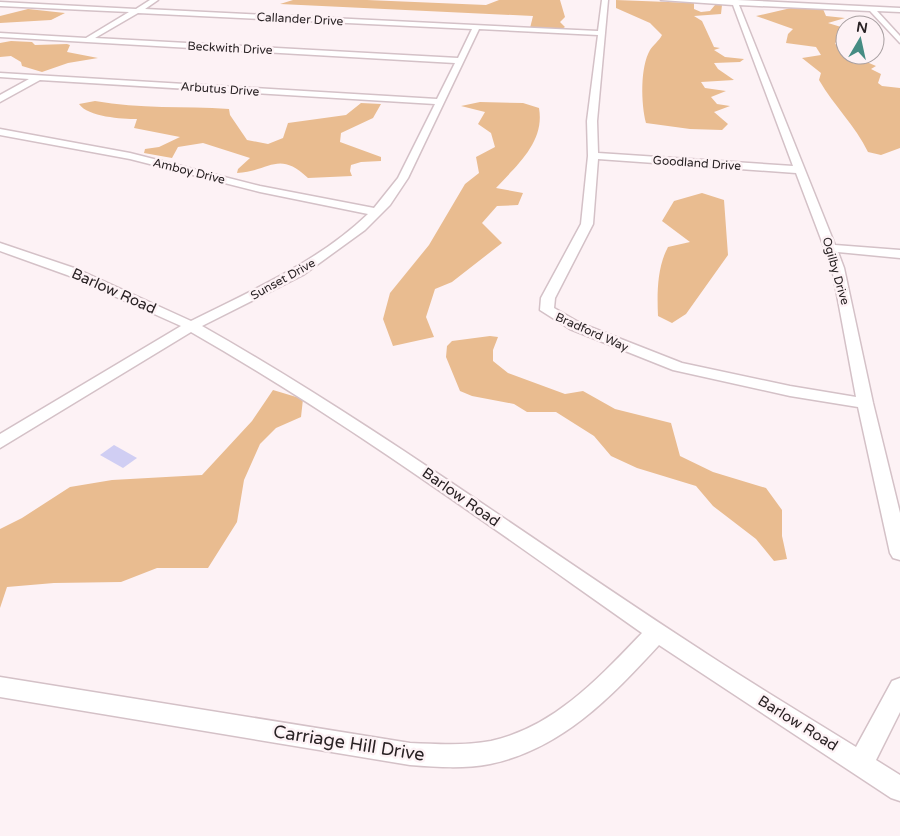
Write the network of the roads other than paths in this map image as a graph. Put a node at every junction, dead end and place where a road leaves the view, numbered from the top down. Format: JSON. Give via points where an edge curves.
{"nodes":[{"id":1,"x":155,"y":0,"type":"edge"},
{"id":2,"x":605,"y":0,"type":"edge"},
{"id":3,"x":664,"y":0,"type":"edge"},
{"id":4,"x":735,"y":1,"type":"edge"},
{"id":5,"x":0,"y":4,"type":"edge"},
{"id":6,"x":871,"y":8,"type":"junction"},
{"id":7,"x":900,"y":10,"type":"edge"},
{"id":8,"x":136,"y":11,"type":"junction"},
{"id":9,"x":477,"y":28,"type":"junction"},
{"id":10,"x":600,"y":33,"type":"junction"},
{"id":11,"x":0,"y":35,"type":"edge"},
{"id":12,"x":87,"y":40,"type":"junction"},
{"id":13,"x":900,"y":41,"type":"edge"},
{"id":14,"x":460,"y":61,"type":"junction"},
{"id":15,"x":0,"y":75,"type":"edge"},
{"id":16,"x":37,"y":78,"type":"junction"},
{"id":17,"x":0,"y":99,"type":"edge"},
{"id":18,"x":440,"y":102,"type":"junction"},
{"id":19,"x":0,"y":132,"type":"edge"},
{"id":20,"x":594,"y":156,"type":"junction"},
{"id":21,"x":800,"y":170,"type":"junction"},
{"id":22,"x":377,"y":212,"type":"junction"},
{"id":23,"x":0,"y":247,"type":"edge"},
{"id":24,"x":832,"y":248,"type":"junction"},
{"id":25,"x":900,"y":254,"type":"edge"},
{"id":26,"x":191,"y":326,"type":"junction"},
{"id":27,"x":864,"y":403,"type":"junction"},
{"id":28,"x":0,"y":442,"type":"edge"},
{"id":29,"x":900,"y":553,"type":"edge"},
{"id":30,"x":657,"y":632,"type":"junction"},
{"id":31,"x":0,"y":687,"type":"edge"},
{"id":32,"x":900,"y":688,"type":"edge"},
{"id":33,"x":860,"y":763,"type":"junction"},
{"id":34,"x":900,"y":789,"type":"edge"}],
"edges":[{"from":1,"to":8,"type":"street"},
{"from":2,"to":10,"type":"street","name":"Bradford Way"},
{"from":3,"to":4,"type":"street"},
{"from":4,"to":6,"type":"street"},
{"from":4,"to":21,"type":"street","name":"Ogilby Drive"},
{"from":5,"to":8,"type":"street","name":"Callander Drive"},
{"from":6,"to":7,"type":"street"},
{"from":6,"to":13,"type":"street"},
{"from":8,"to":9,"type":"street","name":"Callander Drive"},
{"from":8,"to":12,"type":"street"},
{"from":9,"to":10,"type":"street","name":"Callander Drive"},
{"from":9,"to":14,"type":"street","name":"Sunset Drive"},
{"from":10,"to":20,"type":"street","name":"Bradford Way","via":[[592,121]]},
{"from":11,"to":12,"type":"street","name":"Beckwith Drive"},
{"from":12,"to":14,"type":"street","name":"Beckwith Drive"},
{"from":14,"to":18,"type":"street","name":"Sunset Drive"},
{"from":15,"to":16,"type":"street","name":"Arbutus Drive"},
{"from":16,"to":17,"type":"street"},
{"from":16,"to":18,"type":"street","name":"Arbutus Drive"},
{"from":18,"to":22,"type":"street","name":"Sunset Drive","via":[[403,178]]},
{"from":19,"to":22,"type":"street","name":"Amboy Drive","via":[[130,156],[260,189]]},
{"from":20,"to":21,"type":"street","name":"Goodland Drive"},
{"from":20,"to":27,"type":"street","name":"Bradford Way","via":[[587,224],[548,298],[547,310],[575,326],[678,366],[790,391]]},
{"from":21,"to":24,"type":"street","name":"Ogilby Drive"},
{"from":22,"to":26,"type":"street","name":"Sunset Drive","via":[[348,238],[298,272]]},
{"from":23,"to":26,"type":"street","name":"Barlow Road","via":[[72,272]]},
{"from":24,"to":25,"type":"street"},
{"from":24,"to":27,"type":"street","name":"Ogilby Drive","via":[[847,305]]},
{"from":26,"to":28,"type":"street","name":"Sunset Drive"},
{"from":26,"to":30,"type":"street","name":"Barlow Road","via":[[272,372],[395,451]]},
{"from":27,"to":29,"type":"street","name":"Ogilby Drive"},
{"from":30,"to":31,"type":"street","name":"Carriage Hill Drive","via":[[572,717],[518,746],[486,755],[410,754]]},
{"from":30,"to":33,"type":"street","name":"Barlow Road"},
{"from":32,"to":33,"type":"street"},
{"from":33,"to":34,"type":"street","name":"Barlow Road"}]}
